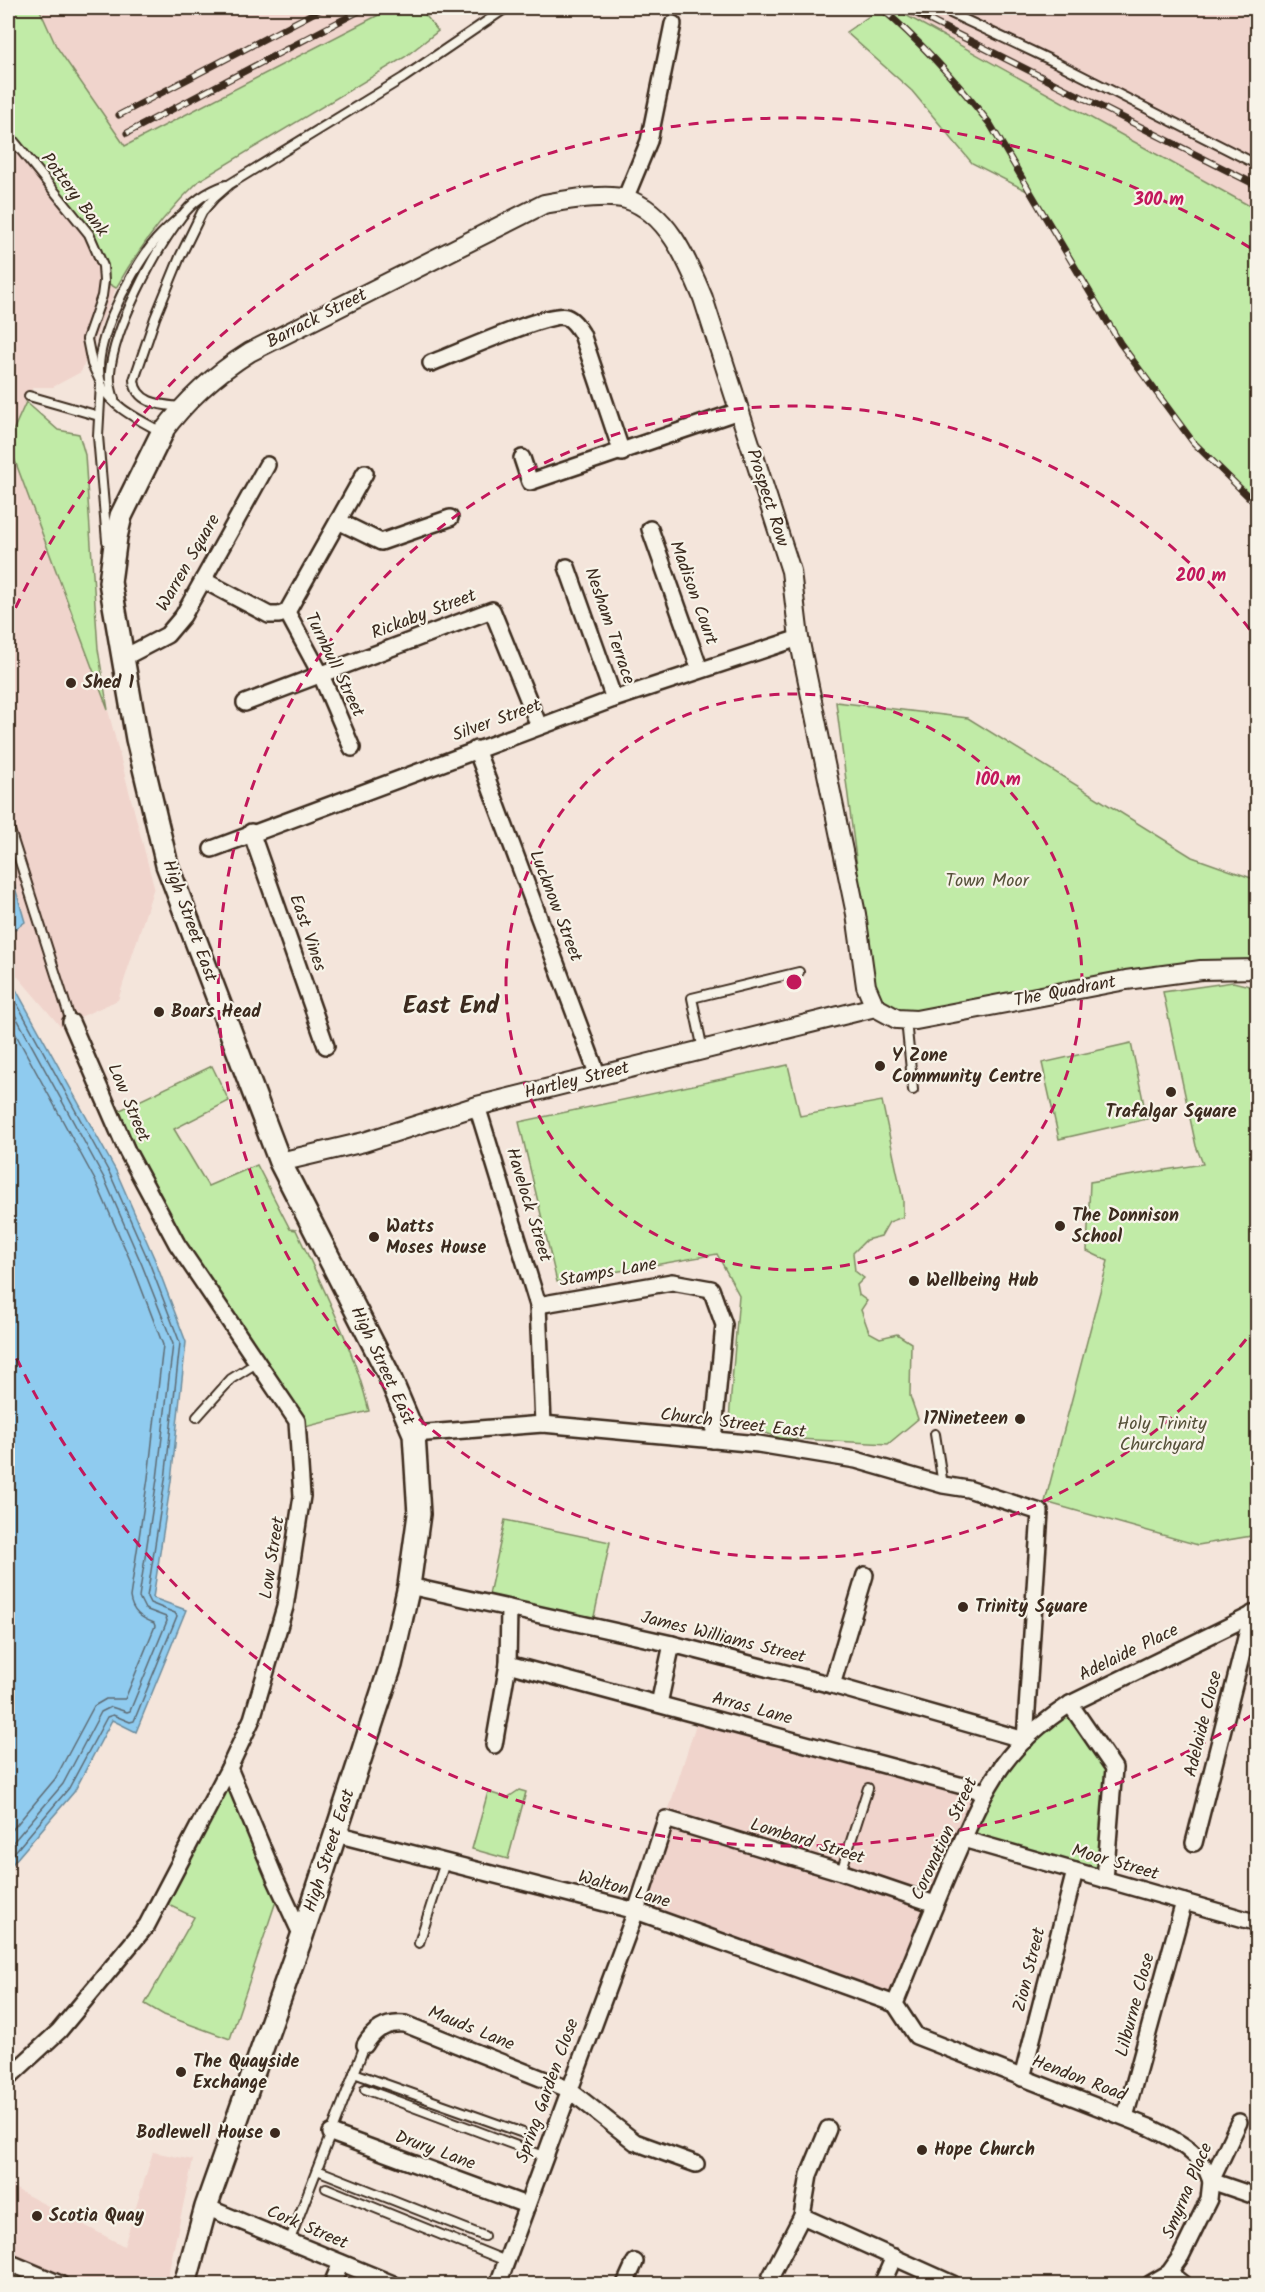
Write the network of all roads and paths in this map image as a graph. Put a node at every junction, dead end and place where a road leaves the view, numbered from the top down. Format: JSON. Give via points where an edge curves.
{"nodes":[{"id":1,"x":506,"y":8,"type":"edge"},
{"id":2,"x":940,"y":8,"type":"edge"},
{"id":3,"x":673,"y":24,"type":"dead end"},
{"id":4,"x":8,"y":134,"type":"edge"},
{"id":5,"x":1257,"y":165,"type":"edge"},
{"id":6,"x":230,"y":184,"type":"junction"},
{"id":7,"x":625,"y":199,"type":"junction"},
{"id":8,"x":181,"y":216,"type":"junction"},
{"id":9,"x":431,"y":363,"type":"dead end"},
{"id":10,"x":110,"y":380,"type":"junction"},
{"id":11,"x":101,"y":383,"type":"junction"},
{"id":12,"x":106,"y":392,"type":"junction"},
{"id":13,"x":29,"y":396,"type":"dead end"},
{"id":14,"x":115,"y":402,"type":"junction"},
{"id":15,"x":181,"y":407,"type":"junction"},
{"id":16,"x":739,"y":411,"type":"junction"},
{"id":17,"x":99,"y":412,"type":"junction"},
{"id":18,"x":162,"y":433,"type":"junction"},
{"id":19,"x":622,"y":453,"type":"junction"},
{"id":20,"x":522,"y":458,"type":"dead end"},
{"id":21,"x":267,"y":465,"type":"dead end"},
{"id":22,"x":365,"y":473,"type":"dead end"},
{"id":23,"x":450,"y":518,"type":"dead end"},
{"id":24,"x":339,"y":521,"type":"junction"},
{"id":25,"x":650,"y":529,"type":"dead end"},
{"id":26,"x":567,"y":567,"type":"dead end"},
{"id":27,"x":111,"y":573,"type":"junction"},
{"id":28,"x":203,"y":580,"type":"junction"},
{"id":29,"x":287,"y":612,"type":"junction"},
{"id":30,"x":799,"y":638,"type":"junction"},
{"id":31,"x":123,"y":658,"type":"junction"},
{"id":32,"x":700,"y":670,"type":"junction"},
{"id":33,"x":321,"y":675,"type":"junction"},
{"id":34,"x":614,"y":699,"type":"junction"},
{"id":35,"x":245,"y":703,"type":"dead end"},
{"id":36,"x":539,"y":726,"type":"junction"},
{"id":37,"x":352,"y":748,"type":"dead end"},
{"id":38,"x":476,"y":749,"type":"junction"},
{"id":39,"x":8,"y":824,"type":"edge"},
{"id":40,"x":251,"y":832,"type":"junction"},
{"id":41,"x":212,"y":849,"type":"dead end"},
{"id":42,"x":1257,"y":969,"type":"edge"},
{"id":43,"x":799,"y":972,"type":"dead end"},
{"id":44,"x":875,"y":1007,"type":"junction"},
{"id":45,"x":906,"y":1020,"type":"junction"},
{"id":46,"x":71,"y":1022,"type":"joint"},
{"id":47,"x":327,"y":1046,"type":"dead end"},
{"id":48,"x":703,"y":1050,"type":"junction"},
{"id":49,"x":598,"y":1076,"type":"junction"},
{"id":50,"x":913,"y":1090,"type":"dead end"},
{"id":51,"x":477,"y":1106,"type":"junction"},
{"id":52,"x":280,"y":1162,"type":"junction"},
{"id":53,"x":538,"y":1305,"type":"junction"},
{"id":54,"x":258,"y":1362,"type":"junction"},
{"id":55,"x":197,"y":1416,"type":"dead end"},
{"id":56,"x":543,"y":1424,"type":"junction"},
{"id":57,"x":414,"y":1434,"type":"junction"},
{"id":58,"x":936,"y":1434,"type":"dead end"},
{"id":59,"x":713,"y":1440,"type":"junction"},
{"id":60,"x":943,"y":1485,"type":"junction"},
{"id":61,"x":864,"y":1575,"type":"dead end"},
{"id":62,"x":409,"y":1586,"type":"junction"},
{"id":63,"x":509,"y":1608,"type":"junction"},
{"id":64,"x":1255,"y":1613,"type":"edge"},
{"id":65,"x":672,"y":1644,"type":"junction"},
{"id":66,"x":508,"y":1664,"type":"junction"},
{"id":67,"x":832,"y":1684,"type":"junction"},
{"id":68,"x":659,"y":1704,"type":"junction"},
{"id":69,"x":1070,"y":1704,"type":"junction"},
{"id":70,"x":1025,"y":1740,"type":"junction"},
{"id":71,"x":494,"y":1744,"type":"dead end"},
{"id":72,"x":229,"y":1768,"type":"junction"},
{"id":73,"x":868,"y":1788,"type":"dead end"},
{"id":74,"x":985,"y":1792,"type":"junction"},
{"id":75,"x":666,"y":1819,"type":"joint"},
{"id":76,"x":336,"y":1834,"type":"junction"},
{"id":77,"x":963,"y":1839,"type":"junction"},
{"id":78,"x":1194,"y":1843,"type":"dead end"},
{"id":79,"x":445,"y":1862,"type":"junction"},
{"id":80,"x":841,"y":1872,"type":"junction"},
{"id":81,"x":1075,"y":1872,"type":"junction"},
{"id":82,"x":1105,"y":1880,"type":"junction"},
{"id":83,"x":1184,"y":1902,"type":"junction"},
{"id":84,"x":935,"y":1904,"type":"junction"},
{"id":85,"x":636,"y":1911,"type":"junction"},
{"id":86,"x":1257,"y":1923,"type":"edge"},
{"id":87,"x":302,"y":1936,"type":"junction"},
{"id":88,"x":419,"y":1943,"type":"dead end"},
{"id":89,"x":895,"y":2004,"type":"junction"},
{"id":90,"x":365,"y":2045,"type":"joint"},
{"id":91,"x":354,"y":2073,"type":"junction"},
{"id":92,"x":8,"y":2078,"type":"edge"},
{"id":93,"x":1022,"y":2078,"type":"junction"},
{"id":94,"x":365,"y":2089,"type":"dead end"},
{"id":95,"x":568,"y":2089,"type":"junction"},
{"id":96,"x":1125,"y":2117,"type":"junction"},
{"id":97,"x":1239,"y":2122,"type":"dead end"},
{"id":98,"x":828,"y":2129,"type":"dead end"},
{"id":99,"x":331,"y":2133,"type":"junction"},
{"id":100,"x":523,"y":2133,"type":"dead end"},
{"id":101,"x":544,"y":2156,"type":"junction"},
{"id":102,"x":696,"y":2164,"type":"dead end"},
{"id":103,"x":317,"y":2170,"type":"junction"},
{"id":104,"x":1211,"y":2181,"type":"junction"},
{"id":105,"x":326,"y":2188,"type":"dead end"},
{"id":106,"x":1257,"y":2197,"type":"edge"},
{"id":107,"x":526,"y":2205,"type":"junction"},
{"id":108,"x":206,"y":2207,"type":"junction"},
{"id":109,"x":802,"y":2216,"type":"junction"},
{"id":110,"x":484,"y":2236,"type":"dead end"},
{"id":111,"x":290,"y":2242,"type":"junction"},
{"id":112,"x":894,"y":2257,"type":"junction"},
{"id":113,"x":506,"y":2261,"type":"junction"},
{"id":114,"x":8,"y":2262,"type":"edge"},
{"id":115,"x":635,"y":2262,"type":"dead end"},
{"id":116,"x":341,"y":2263,"type":"junction"},
{"id":117,"x":1169,"y":2273,"type":"junction"},
{"id":118,"x":60,"y":2284,"type":"edge"},
{"id":119,"x":184,"y":2284,"type":"edge"},
{"id":120,"x":332,"y":2284,"type":"edge"},
{"id":121,"x":393,"y":2284,"type":"edge"},
{"id":122,"x":498,"y":2284,"type":"edge"},
{"id":123,"x":625,"y":2284,"type":"edge"},
{"id":124,"x":767,"y":2284,"type":"edge"},
{"id":125,"x":882,"y":2284,"type":"edge"},
{"id":126,"x":952,"y":2284,"type":"edge"},
{"id":127,"x":1150,"y":2284,"type":"edge"},
{"id":128,"x":1182,"y":2284,"type":"edge"}],
"edges":[{"from":1,"to":6,"type":"lane","via":[[393,84]]},
{"from":2,"to":5,"type":"lane"},
{"from":3,"to":7,"type":"street","via":[[649,141]]},
{"from":4,"to":11,"type":"lane","name":"Pottery Bank","via":[[89,234],[98,252],[105,281],[87,339]]},
{"from":6,"to":8,"type":"lane","via":[[209,192]]},
{"from":6,"to":15,"type":"lane","via":[[202,212],[194,227],[155,318],[134,380],[135,389],[145,399]]},
{"from":7,"to":15,"type":"street","name":"Barrack Street","via":[[575,198],[544,204],[250,352],[225,368]]},
{"from":7,"to":16,"type":"street","name":"Prospect Row","via":[[648,212],[668,231],[687,261]]},
{"from":8,"to":10,"type":"lane","via":[[130,309],[113,358]]},
{"from":8,"to":11,"type":"lane","via":[[153,244],[122,295],[99,359]]},
{"from":9,"to":19,"type":"street","via":[[545,319],[567,317],[582,334]]},
{"from":10,"to":12,"type":"lane"},
{"from":10,"to":14,"type":"lane"},
{"from":11,"to":12,"type":"lane","name":"Pottery Bank"},
{"from":11,"to":17,"type":"lane"},
{"from":12,"to":14,"type":"lane","name":"Pottery Bank"},
{"from":12,"to":17,"type":"lane"},
{"from":13,"to":17,"type":"lane"},
{"from":14,"to":18,"type":"lane","name":"Pottery Bank"},
{"from":15,"to":18,"type":"street","name":"Barrack Street"},
{"from":16,"to":19,"type":"street"},
{"from":16,"to":30,"type":"street","name":"Prospect Row","via":[[791,571]]},
{"from":17,"to":27,"type":"lane"},
{"from":18,"to":27,"type":"main road","name":"Barrack Street","via":[[121,516]]},
{"from":19,"to":20,"type":"street","via":[[530,482]]},
{"from":21,"to":28,"type":"street","name":"Warren Square"},
{"from":22,"to":24,"type":"street","name":"Turnbull Street"},
{"from":23,"to":24,"type":"street","via":[[381,542]]},
{"from":24,"to":29,"type":"street","name":"Turnbull Street"},
{"from":25,"to":32,"type":"street","name":"Madison Court"},
{"from":26,"to":34,"type":"street","name":"Nesham Terrace"},
{"from":27,"to":31,"type":"main road","name":"High Street East"},
{"from":28,"to":29,"type":"street","via":[[269,615]]},
{"from":28,"to":31,"type":"street","name":"Warren Square","via":[[183,616],[166,635]]},
{"from":29,"to":33,"type":"street","name":"Turnbull Street"},
{"from":30,"to":32,"type":"street","name":"Silver Street"},
{"from":30,"to":44,"type":"street","name":"Prospect Row","via":[[856,914],[866,986]]},
{"from":31,"to":52,"type":"main road","name":"High Street East","via":[[166,865]]},
{"from":32,"to":34,"type":"street","name":"Silver Street"},
{"from":33,"to":35,"type":"street"},
{"from":33,"to":36,"type":"street","name":"Rickaby Street","via":[[492,610]]},
{"from":33,"to":37,"type":"street","name":"Turnbull Street"},
{"from":34,"to":36,"type":"street","name":"Silver Street"},
{"from":36,"to":38,"type":"street","name":"Silver Street"},
{"from":38,"to":40,"type":"street","name":"Silver Street"},
{"from":38,"to":49,"type":"street","name":"Lucknow Street"},
{"from":39,"to":46,"type":"lane"},
{"from":40,"to":41,"type":"street","name":"Silver Street"},
{"from":40,"to":47,"type":"street","name":"East Vines"},
{"from":42,"to":45,"type":"street","name":"The Quadrant","via":[[1201,970],[1126,980]]},
{"from":43,"to":48,"type":"lane","via":[[692,998]]},
{"from":44,"to":45,"type":"street","name":"The Quadrant"},
{"from":44,"to":48,"type":"street","name":"Hartley Street"},
{"from":45,"to":50,"type":"lane"},
{"from":46,"to":54,"type":"street","name":"Low Street","via":[[141,1180],[177,1244]]},
{"from":48,"to":49,"type":"street","name":"Hartley Street"},
{"from":49,"to":51,"type":"street","name":"Hartley Street"},
{"from":51,"to":52,"type":"street","name":"Hartley Street","via":[[364,1142]]},
{"from":51,"to":53,"type":"street","name":"Havelock Street"},
{"from":52,"to":57,"type":"main road","name":"High Street East","via":[[388,1373]]},
{"from":53,"to":56,"type":"street","name":"Havelock Street"},
{"from":53,"to":59,"type":"street","name":"Stamps Lane","via":[[672,1282],[711,1289],[723,1325]]},
{"from":54,"to":55,"type":"lane","via":[[231,1379]]},
{"from":54,"to":72,"type":"street","name":"Low Street","via":[[297,1421],[302,1496],[285,1607],[252,1719]]},
{"from":56,"to":57,"type":"street","name":"Church Street East"},
{"from":56,"to":59,"type":"street","name":"Church Street East"},
{"from":57,"to":62,"type":"main road","name":"High Street East","via":[[419,1514]]},
{"from":58,"to":60,"type":"lane"},
{"from":59,"to":60,"type":"street","name":"Church Street East","via":[[856,1460]]},
{"from":60,"to":70,"type":"street","name":"Church Street East","via":[[1040,1512]]},
{"from":61,"to":67,"type":"street"},
{"from":62,"to":63,"type":"street","name":"James Williams Street"},
{"from":62,"to":76,"type":"main road","name":"High Street East","via":[[391,1665]]},
{"from":63,"to":65,"type":"street","name":"James Williams Street"},
{"from":63,"to":66,"type":"street"},
{"from":64,"to":69,"type":"street","name":"Adelaide Place"},
{"from":64,"to":78,"type":"street","name":"Adelaide Close"},
{"from":65,"to":67,"type":"street","name":"James Williams Street"},
{"from":65,"to":68,"type":"street"},
{"from":66,"to":68,"type":"street","name":"Arras Lane"},
{"from":66,"to":71,"type":"street"},
{"from":67,"to":70,"type":"street","name":"James Williams Street"},
{"from":68,"to":74,"type":"street","name":"Arras Lane"},
{"from":69,"to":70,"type":"street","name":"Adelaide Place"},
{"from":69,"to":82,"type":"street","via":[[1114,1768]]},
{"from":70,"to":74,"type":"street","name":"Coronation Street"},
{"from":72,"to":87,"type":"street"},
{"from":72,"to":92,"type":"street","name":"Low Street","via":[[147,1925],[59,2031]]},
{"from":73,"to":80,"type":"lane"},
{"from":74,"to":77,"type":"street","name":"Coronation Street"},
{"from":75,"to":80,"type":"street","name":"Lombard Street"},
{"from":75,"to":85,"type":"street","name":"Spring Garden Close"},
{"from":76,"to":79,"type":"street","name":"Walton Lane"},
{"from":76,"to":87,"type":"main road","name":"High Street East"},
{"from":77,"to":81,"type":"street","name":"Moor Street"},
{"from":77,"to":84,"type":"street","name":"Coronation Street"},
{"from":79,"to":85,"type":"street","name":"Walton Lane"},
{"from":79,"to":88,"type":"lane"},
{"from":80,"to":84,"type":"street","name":"Lombard Street"},
{"from":81,"to":82,"type":"street","name":"Moor Street"},
{"from":81,"to":93,"type":"street","name":"Zion Street"},
{"from":82,"to":83,"type":"street","name":"Moor Street"},
{"from":83,"to":86,"type":"street","name":"Moor Street"},
{"from":83,"to":96,"type":"street","name":"Lilburne Close"},
{"from":84,"to":89,"type":"street","name":"Coronation Street"},
{"from":85,"to":89,"type":"street","name":"Walton Lane"},
{"from":85,"to":95,"type":"street","name":"Spring Garden Close"},
{"from":87,"to":108,"type":"main road","name":"High Street East"},
{"from":89,"to":93,"type":"street","name":"Hendon Road","via":[[916,2036]]},
{"from":90,"to":91,"type":"lane"},
{"from":90,"to":95,"type":"street","name":"Mauds Lane","via":[[382,2027],[405,2024]]},
{"from":91,"to":99,"type":"lane"},
{"from":91,"to":100,"type":"lane"},
{"from":93,"to":96,"type":"street","name":"Hendon Road"},
{"from":94,"to":101,"type":"lane"},
{"from":95,"to":101,"type":"street","name":"Spring Garden Close"},
{"from":95,"to":102,"type":"street","name":"Mauds Lane","via":[[635,2142]]},
{"from":96,"to":104,"type":"street","name":"Hendon Road","via":[[1172,2138],[1204,2163]]},
{"from":97,"to":104,"type":"street","name":"Smyrna Place"},
{"from":98,"to":109,"type":"street","via":[[808,2175]]},
{"from":99,"to":103,"type":"lane"},
{"from":99,"to":107,"type":"street","name":"Drury Lane"},
{"from":101,"to":107,"type":"street","name":"Spring Garden Close"},
{"from":103,"to":110,"type":"lane"},
{"from":103,"to":111,"type":"lane"},
{"from":104,"to":106,"type":"street"},
{"from":104,"to":117,"type":"street","name":"Smyrna Place","via":[[1209,2199],[1198,2224]]},
{"from":105,"to":113,"type":"lane"},
{"from":107,"to":113,"type":"street","name":"Spring Garden Close"},
{"from":108,"to":111,"type":"street","name":"Cork Street"},
{"from":108,"to":119,"type":"main road","name":"High Street East"},
{"from":109,"to":112,"type":"street"},
{"from":109,"to":124,"type":"street"},
{"from":111,"to":116,"type":"street","name":"Cork Street"},
{"from":112,"to":125,"type":"street"},
{"from":112,"to":126,"type":"street"},
{"from":113,"to":122,"type":"street","name":"Spring Garden Close"},
{"from":114,"to":118,"type":"street"},
{"from":115,"to":123,"type":"street"},
{"from":116,"to":120,"type":"street"},
{"from":116,"to":121,"type":"street","name":"Cork Street"},
{"from":117,"to":127,"type":"street"},
{"from":117,"to":128,"type":"street"}]}
